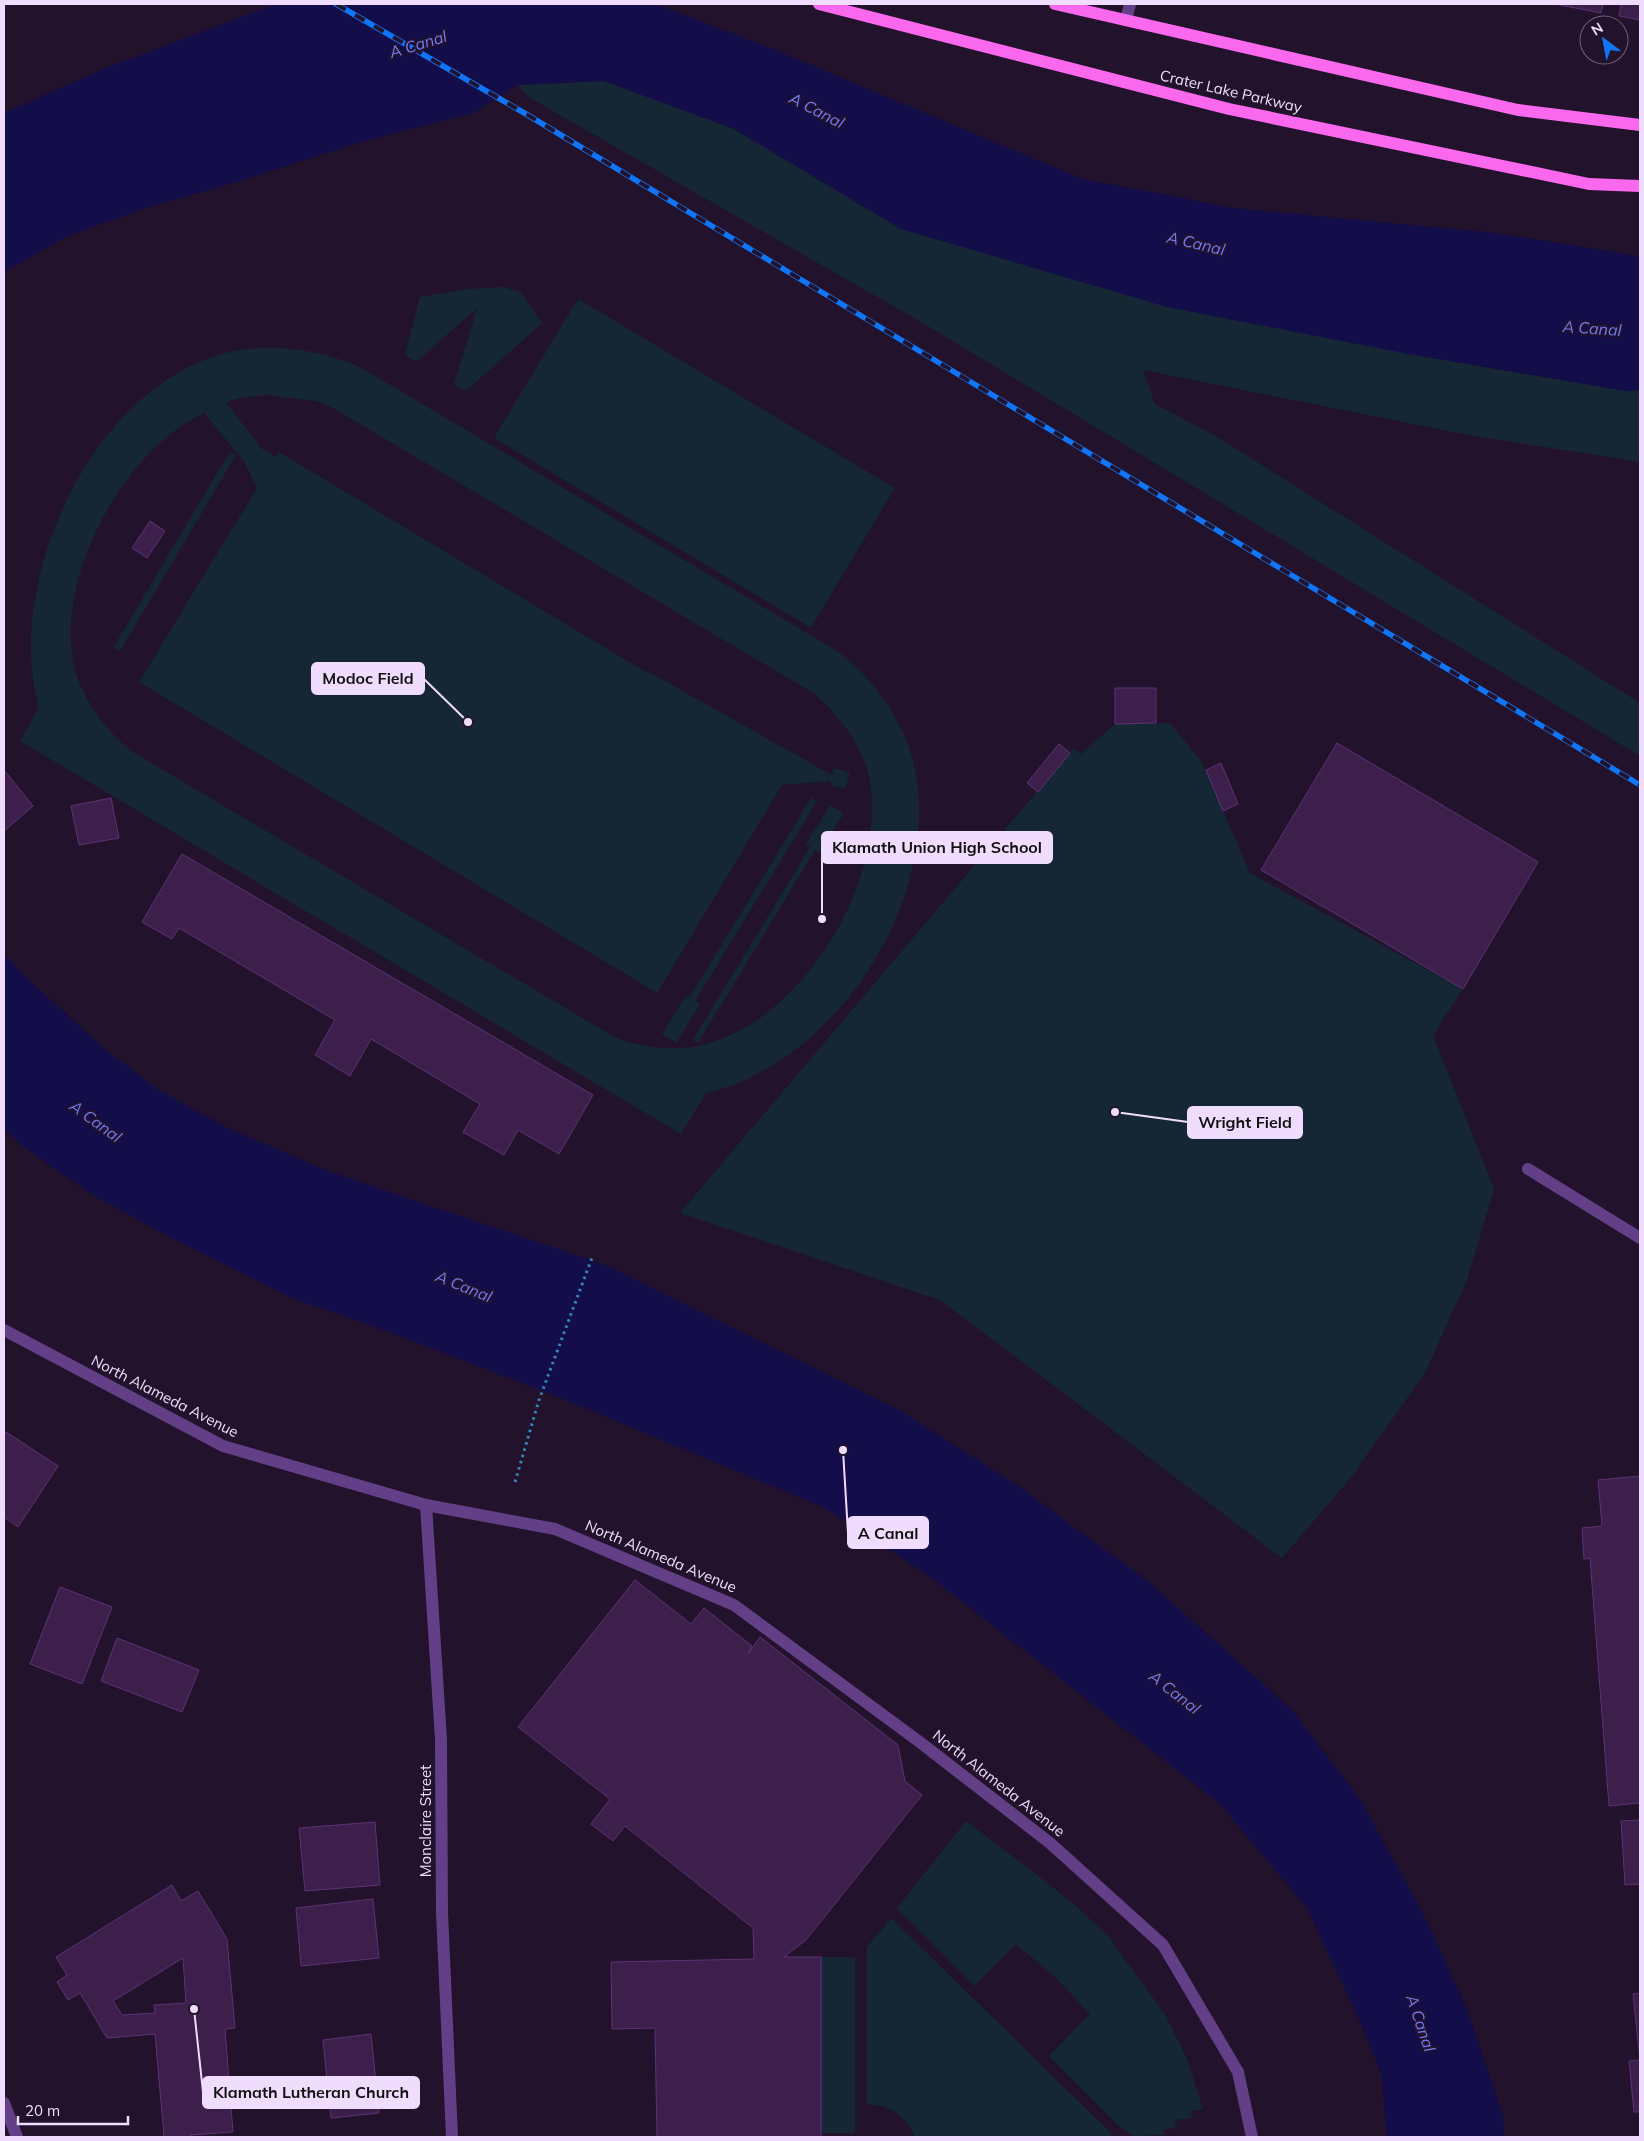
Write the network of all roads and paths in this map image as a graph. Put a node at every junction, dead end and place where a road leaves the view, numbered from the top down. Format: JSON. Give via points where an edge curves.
{"nodes":[{"id":1,"x":819,"y":4,"type":"edge"},
{"id":2,"x":1055,"y":4,"type":"edge"},
{"id":3,"x":1130,"y":4,"type":"edge"},
{"id":4,"x":1126,"y":20,"type":"junction"},
{"id":5,"x":1640,"y":124,"type":"edge"},
{"id":6,"x":1640,"y":186,"type":"edge"},
{"id":7,"x":1528,"y":1169,"type":"dead end"},
{"id":8,"x":1640,"y":1238,"type":"edge"},
{"id":9,"x":593,"y":1255,"type":"dead end"},
{"id":10,"x":4,"y":1330,"type":"edge"},
{"id":11,"x":515,"y":1482,"type":"dead end"},
{"id":12,"x":426,"y":1504,"type":"junction"},
{"id":13,"x":4,"y":2103,"type":"edge"},
{"id":14,"x":17,"y":2137,"type":"edge"},
{"id":15,"x":452,"y":2137,"type":"edge"},
{"id":16,"x":1252,"y":2137,"type":"edge"}],
"edges":[{"from":1,"to":6,"type":"main road","name":"Crater Lake Parkway","via":[[1229,109],[1589,184]]},
{"from":2,"to":4,"type":"main road"},
{"from":3,"to":4,"type":"street"},
{"from":4,"to":5,"type":"main road","via":[[1518,110]]},
{"from":7,"to":8,"type":"street"},
{"from":9,"to":11,"type":"path","via":[[539,1400]]},
{"from":10,"to":12,"type":"street","name":"North Alameda Avenue","via":[[223,1446]]},
{"from":12,"to":15,"type":"street","name":"Monclaire Street","via":[[441,1740],[442,1913]]},
{"from":12,"to":16,"type":"street","name":"North Alameda Avenue","via":[[555,1529],[734,1605],[922,1743],[1050,1843],[1163,1946],[1238,2072]]},
{"from":13,"to":14,"type":"street"}]}
